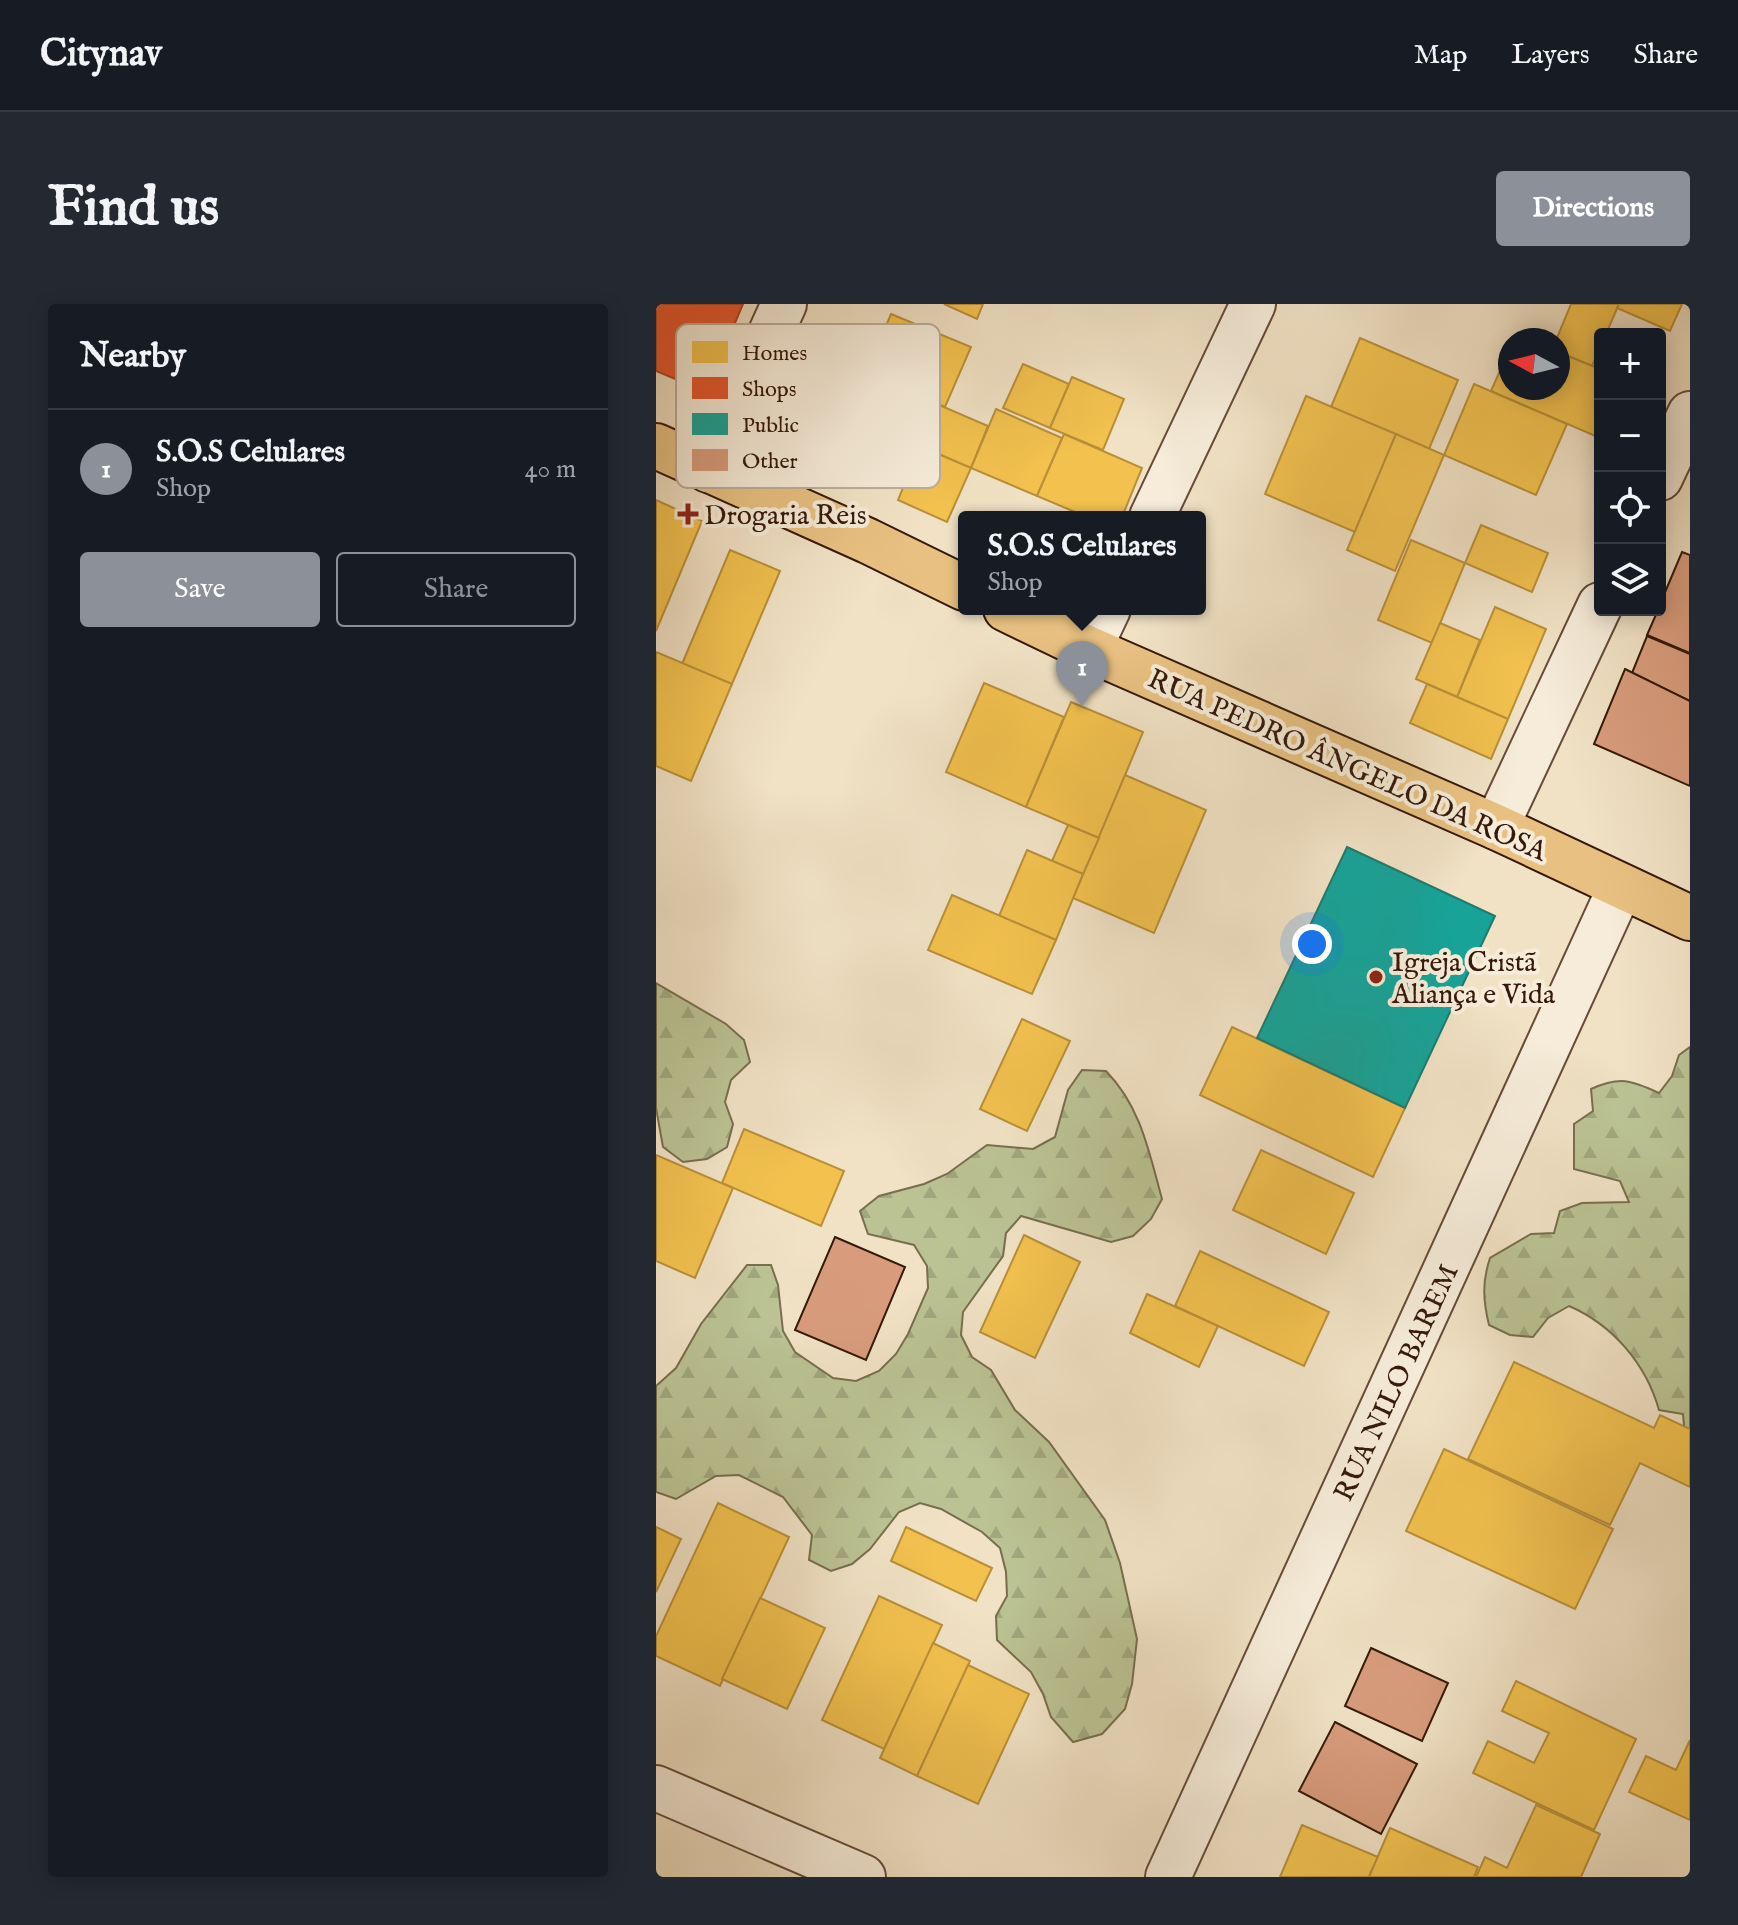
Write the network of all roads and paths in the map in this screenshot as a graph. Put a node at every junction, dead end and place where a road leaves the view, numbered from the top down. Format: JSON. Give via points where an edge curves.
{"nodes":[{"id":1,"x":784,"y":304,"type":"edge"},
{"id":2,"x":1253,"y":304,"type":"edge"},
{"id":3,"x":775,"y":324,"type":"edge"},
{"id":4,"x":1690,"y":414,"type":"edge"},
{"id":5,"x":656,"y":446,"type":"edge"},
{"id":6,"x":676,"y":455,"type":"edge"},
{"id":7,"x":1663,"y":472,"type":"edge"},
{"id":8,"x":749,"y":488,"type":"edge"},
{"id":9,"x":1155,"y":511,"type":"edge"},
{"id":10,"x":958,"y":585,"type":"edge"},
{"id":11,"x":1018,"y":615,"type":"edge"},
{"id":12,"x":1105,"y":615,"type":"edge"},
{"id":13,"x":1595,"y":616,"type":"edge"},
{"id":14,"x":1089,"y":649,"type":"junction"},
{"id":15,"x":1496,"y":827,"type":"junction"},
{"id":16,"x":1621,"y":886,"type":"junction"},
{"id":17,"x":1690,"y":918,"type":"edge"},
{"id":18,"x":656,"y":1788,"type":"edge"},
{"id":19,"x":863,"y":1877,"type":"edge"},
{"id":20,"x":1168,"y":1877,"type":"edge"}],
"edges":[{"from":1,"to":3,"type":"street"},
{"from":2,"to":9,"type":"street"},
{"from":4,"to":7,"type":"street"},
{"from":5,"to":6,"type":"main road"},
{"from":8,"to":10,"type":"main road"},
{"from":11,"to":14,"type":"main road","name":"RUA PEDRO ÂNGELO DA ROSA"},
{"from":12,"to":14,"type":"street"},
{"from":13,"to":15,"type":"street"},
{"from":14,"to":15,"type":"main road","name":"RUA PEDRO ÂNGELO DA ROSA"},
{"from":15,"to":16,"type":"main road","name":"RUA PEDRO ÂNGELO DA ROSA"},
{"from":16,"to":17,"type":"main road","name":"RUA PEDRO ÂNGELO DA ROSA"},
{"from":16,"to":20,"type":"street","name":"RUA NILO BAREM"},
{"from":18,"to":19,"type":"street"}]}
